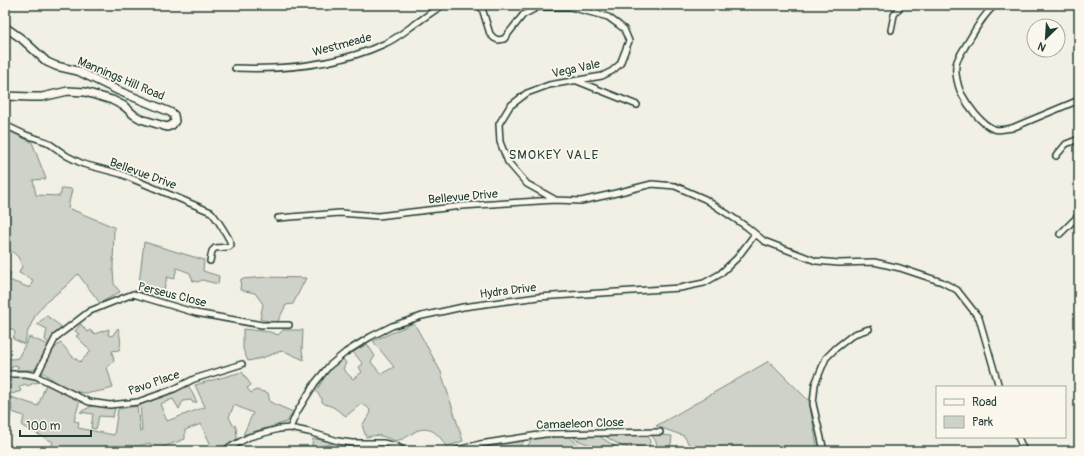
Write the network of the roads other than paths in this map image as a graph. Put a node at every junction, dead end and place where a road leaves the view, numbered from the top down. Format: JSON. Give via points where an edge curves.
{"nodes":[{"id":1,"x":443,"y":5,"type":"edge"},
{"id":2,"x":481,"y":5,"type":"edge"},
{"id":3,"x":901,"y":5,"type":"edge"},
{"id":4,"x":994,"y":5,"type":"edge"},
{"id":5,"x":5,"y":27,"type":"edge"},
{"id":6,"x":891,"y":30,"type":"dead end"},
{"id":7,"x":235,"y":68,"type":"dead end"},
{"id":8,"x":576,"y":80,"type":"junction"},
{"id":9,"x":5,"y":96,"type":"edge"},
{"id":10,"x":1079,"y":100,"type":"edge"},
{"id":11,"x":637,"y":105,"type":"dead end"},
{"id":12,"x":5,"y":125,"type":"edge"},
{"id":13,"x":1079,"y":139,"type":"edge"},
{"id":14,"x":1056,"y":156,"type":"dead end"},
{"id":15,"x":555,"y":200,"type":"junction"},
{"id":16,"x":1079,"y":215,"type":"edge"},
{"id":17,"x":278,"y":218,"type":"dead end"},
{"id":18,"x":755,"y":234,"type":"junction"},
{"id":19,"x":1060,"y":234,"type":"dead end"},
{"id":20,"x":210,"y":261,"type":"dead end"},
{"id":21,"x":289,"y":325,"type":"dead end"},
{"id":22,"x":869,"y":329,"type":"dead end"},
{"id":23,"x":242,"y":364,"type":"dead end"},
{"id":24,"x":5,"y":376,"type":"edge"},
{"id":25,"x":36,"y":376,"type":"junction"},
{"id":26,"x":999,"y":386,"type":"edge"},
{"id":27,"x":5,"y":399,"type":"edge"},
{"id":28,"x":5,"y":427,"type":"edge"},
{"id":29,"x":290,"y":428,"type":"junction"},
{"id":30,"x":660,"y":432,"type":"dead end"},
{"id":31,"x":1018,"y":438,"type":"edge"},
{"id":32,"x":223,"y":451,"type":"edge"},
{"id":33,"x":404,"y":451,"type":"edge"},
{"id":34,"x":454,"y":451,"type":"edge"},
{"id":35,"x":824,"y":451,"type":"edge"},
{"id":36,"x":1024,"y":451,"type":"edge"}],
"edges":[{"from":1,"to":7,"type":"street","name":"Westmeade","via":[[385,44],[358,54],[294,66]]},
{"from":2,"to":8,"type":"street","name":"Vega Vale","via":[[490,34],[498,40],[504,39],[523,15],[538,7],[570,7],[608,17],[620,25],[629,41],[620,64],[602,76]]},
{"from":3,"to":6,"type":"street","via":[[894,15]]},
{"from":4,"to":10,"type":"street","via":[[977,26],[956,65],[961,92],[981,121],[994,130],[1003,130]]},
{"from":5,"to":9,"type":"main road","name":"Mannings Hill Road","via":[[47,62],[78,71],[170,112],[174,115],[175,121],[167,127],[141,120],[124,106],[85,92],[68,91],[42,97]]},
{"from":8,"to":11,"type":"street"},
{"from":8,"to":15,"type":"street","name":"Vega Vale","via":[[548,85],[527,93],[510,106],[499,124],[500,142],[508,162],[527,184]]},
{"from":12,"to":20,"type":"street","name":"Bellevue Drive","via":[[47,142],[83,164],[121,174],[211,212],[231,241],[231,245],[229,248],[215,248]]},
{"from":13,"to":14,"type":"street","via":[[1066,144]]},
{"from":15,"to":17,"type":"street","name":"Bellevue Drive","via":[[462,206],[378,216],[340,213]]},
{"from":15,"to":18,"type":"street","name":"Bellevue Drive","via":[[581,201],[652,184],[675,186],[705,199]]},
{"from":16,"to":19,"type":"street"},
{"from":18,"to":26,"type":"street","name":"Bellevue Drive","via":[[764,241],[816,261],[874,262],[942,282],[956,290],[978,318]]},
{"from":18,"to":29,"type":"street","name":"Hydra Drive","via":[[737,258],[720,274],[704,283],[680,288],[538,297],[463,307],[392,326],[346,352],[329,366],[315,383]]},
{"from":21,"to":25,"type":"street","name":"Perseus Close","via":[[262,324],[196,313],[133,294],[90,312],[56,336]]},
{"from":22,"to":35,"type":"street","via":[[854,334],[826,358],[815,384],[813,404]]},
{"from":23,"to":25,"type":"street","name":"Pavo Place","via":[[194,379],[138,402],[110,405],[88,402]]},
{"from":24,"to":25,"type":"street","name":"Pavo Place"},
{"from":27,"to":28,"type":"street"},
{"from":29,"to":32,"type":"street","via":[[249,437]]},
{"from":29,"to":33,"type":"street","via":[[338,441],[396,446]]},
{"from":30,"to":34,"type":"street","name":"Camaeleon Close","via":[[545,434],[480,444]]},
{"from":31,"to":36,"type":"street"}]}
